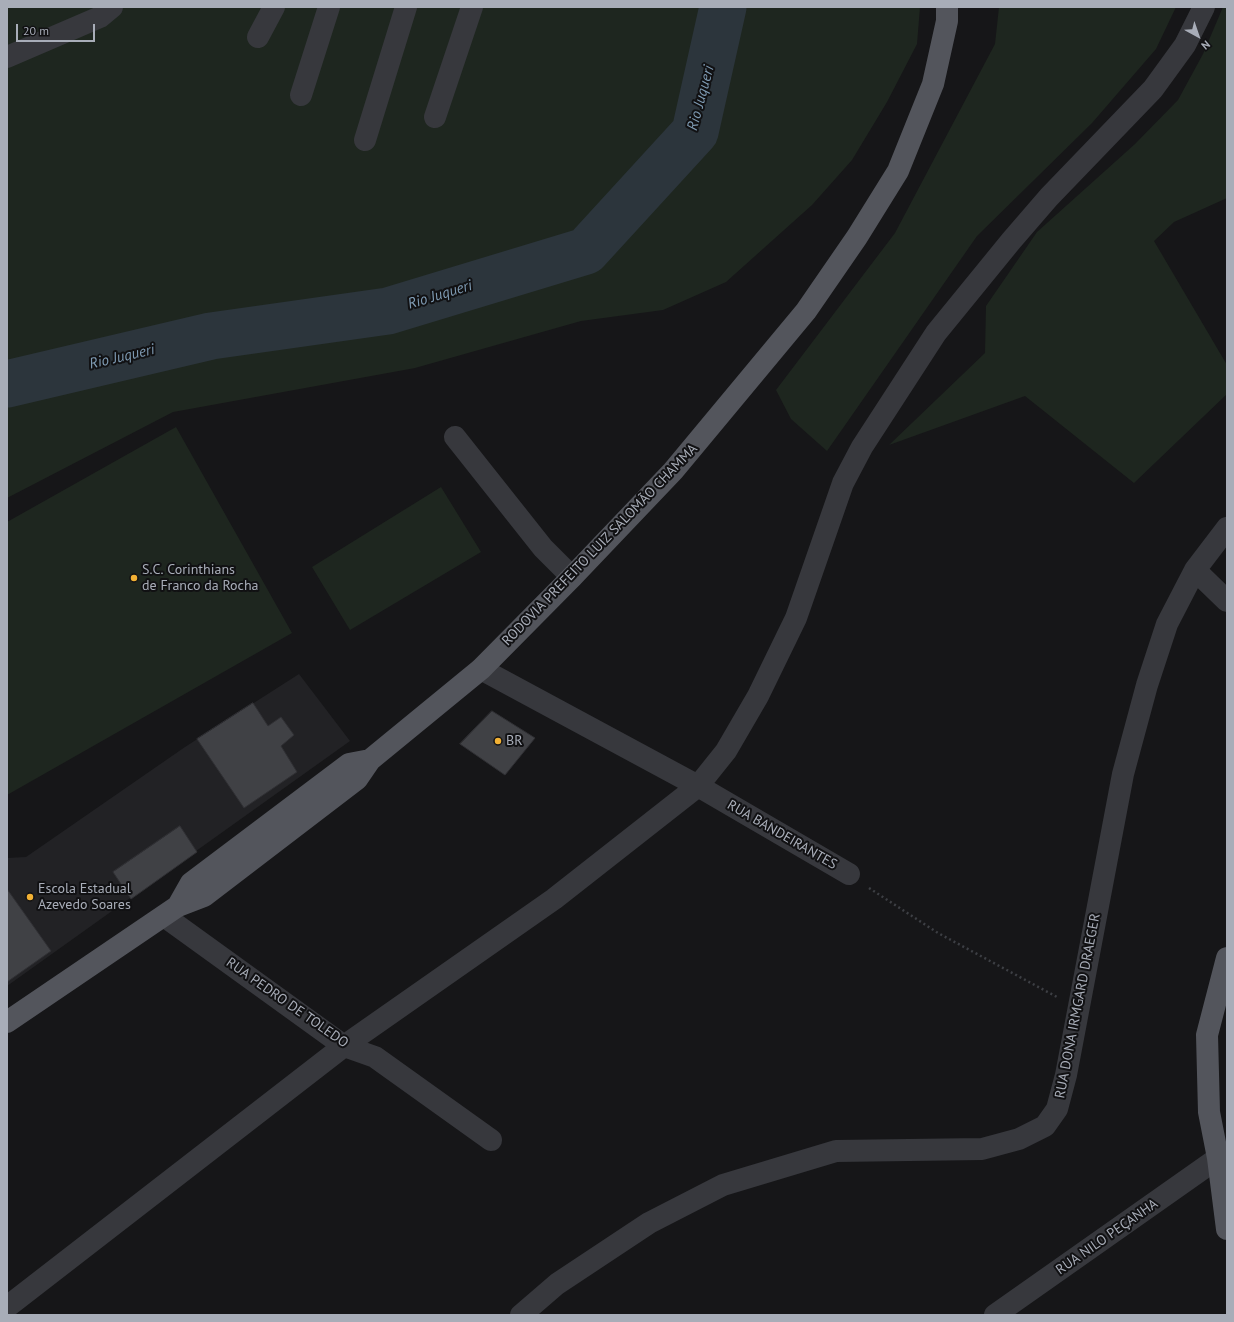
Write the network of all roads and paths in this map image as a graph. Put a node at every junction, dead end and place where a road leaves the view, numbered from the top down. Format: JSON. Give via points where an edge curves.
{"nodes":[{"id":1,"x":112,"y":7,"type":"edge"},
{"id":2,"x":274,"y":7,"type":"edge"},
{"id":3,"x":329,"y":7,"type":"edge"},
{"id":4,"x":406,"y":7,"type":"edge"},
{"id":5,"x":472,"y":7,"type":"edge"},
{"id":6,"x":947,"y":7,"type":"edge"},
{"id":7,"x":1204,"y":7,"type":"edge"},
{"id":8,"x":258,"y":37,"type":"dead end"},
{"id":9,"x":7,"y":57,"type":"edge"},
{"id":10,"x":301,"y":95,"type":"dead end"},
{"id":11,"x":436,"y":117,"type":"dead end"},
{"id":12,"x":365,"y":140,"type":"dead end"},
{"id":13,"x":455,"y":437,"type":"dead end"},
{"id":14,"x":1227,"y":528,"type":"edge"},
{"id":15,"x":1195,"y":570,"type":"junction"},
{"id":16,"x":572,"y":577,"type":"junction"},
{"id":17,"x":1227,"y":601,"type":"edge"},
{"id":18,"x":481,"y":669,"type":"junction"},
{"id":19,"x":698,"y":786,"type":"junction"},
{"id":20,"x":849,"y":874,"type":"joint"},
{"id":21,"x":171,"y":911,"type":"junction"},
{"id":22,"x":1227,"y":958,"type":"edge"},
{"id":23,"x":1078,"y":1009,"type":"junction"},
{"id":24,"x":7,"y":1022,"type":"edge"},
{"id":25,"x":344,"y":1046,"type":"junction"},
{"id":26,"x":491,"y":1140,"type":"dead end"},
{"id":27,"x":1218,"y":1158,"type":"junction"},
{"id":28,"x":1227,"y":1229,"type":"edge"},
{"id":29,"x":7,"y":1307,"type":"edge"},
{"id":30,"x":520,"y":1315,"type":"edge"},
{"id":31,"x":995,"y":1315,"type":"edge"}],
"edges":[{"from":1,"to":9,"type":"street","via":[[100,17]]},
{"from":2,"to":8,"type":"street"},
{"from":3,"to":10,"type":"street"},
{"from":4,"to":12,"type":"street"},
{"from":5,"to":11,"type":"street"},
{"from":6,"to":16,"type":"main road","name":"RODOVIA PREFEITO LUIZ SALOMÃO CHAMMA","via":[[947,21],[933,84],[898,171],[857,237],[806,311],[673,471]]},
{"from":7,"to":19,"type":"street","via":[[1185,45],[1153,89],[1049,197],[936,333],[862,447],[843,483],[796,618],[758,696],[726,751]]},
{"from":13,"to":16,"type":"street","via":[[543,548]]},
{"from":14,"to":15,"type":"street","name":"RUA DONA IRMGARD DRAEGER"},
{"from":15,"to":17,"type":"street"},
{"from":15,"to":23,"type":"street","name":"RUA DONA IRMGARD DRAEGER","via":[[1168,624],[1147,685],[1125,766]]},
{"from":16,"to":18,"type":"main road","name":"RODOVIA PREFEITO LUIZ SALOMÃO CHAMMA"},
{"from":18,"to":19,"type":"street","name":"RUA BANDEIRANTES"},
{"from":18,"to":21,"type":"main road","name":"RODOVIA PREFEITO LUIZ SALOMÃO CHAMMA","via":[[370,760],[349,764],[191,883]]},
{"from":19,"to":20,"type":"street","name":"RUA BANDEIRANTES"},
{"from":19,"to":25,"type":"street","via":[[554,899]]},
{"from":20,"to":23,"type":"path","name":"RUA BANDEIRANTES","via":[[938,933]]},
{"from":21,"to":24,"type":"main road","name":"RODOVIA PREFEITO LUIZ SALOMÃO CHAMMA"},
{"from":21,"to":25,"type":"street","name":"RUA PEDRO DE TOLEDO"},
{"from":22,"to":27,"type":"main road","via":[[1207,1035],[1210,1112]]},
{"from":23,"to":30,"type":"street","name":"RUA DONA IRMGARD DRAEGER","via":[[1057,1109],[1045,1126],[1019,1139],[982,1149],[836,1151],[723,1185],[650,1223],[557,1284]]},
{"from":25,"to":26,"type":"street","name":"RUA PEDRO DE TOLEDO","via":[[375,1057]]},
{"from":25,"to":29,"type":"street"},
{"from":27,"to":28,"type":"main road"},
{"from":27,"to":31,"type":"street","name":"RUA NILO PEÇANHA"}]}
